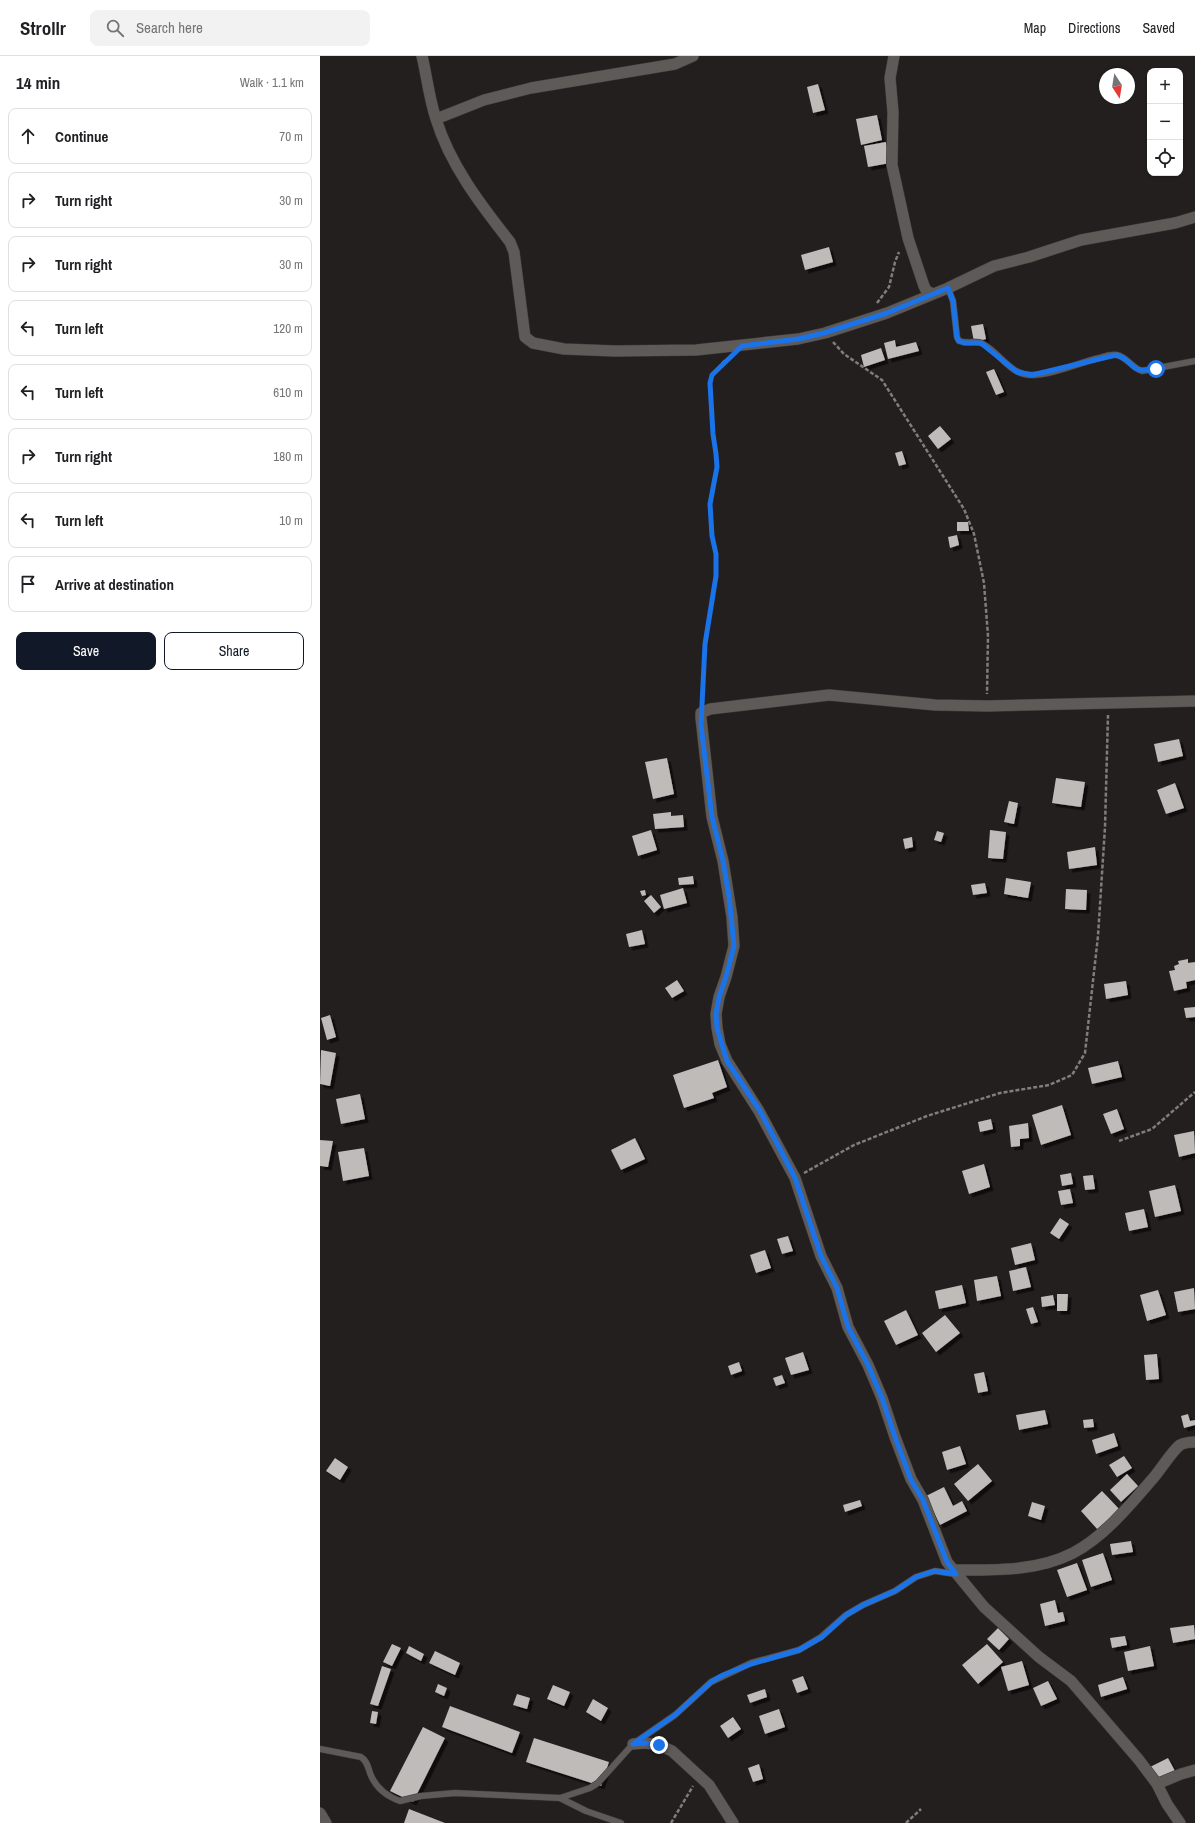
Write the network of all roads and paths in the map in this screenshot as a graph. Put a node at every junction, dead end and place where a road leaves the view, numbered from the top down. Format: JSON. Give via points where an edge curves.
{"nodes":[{"id":1,"x":422,"y":56,"type":"edge"},
{"id":2,"x":693,"y":56,"type":"edge"},
{"id":3,"x":894,"y":56,"type":"edge"},
{"id":4,"x":436,"y":119,"type":"junction"},
{"id":5,"x":1195,"y":217,"type":"edge"},
{"id":6,"x":908,"y":238,"type":"junction"},
{"id":7,"x":948,"y":288,"type":"junction"},
{"id":8,"x":932,"y":294,"type":"junction"},
{"id":9,"x":866,"y":320,"type":"junction"},
{"id":10,"x":824,"y":333,"type":"junction"},
{"id":11,"x":742,"y":346,"type":"junction"},
{"id":12,"x":1195,"y":361,"type":"edge"},
{"id":13,"x":1195,"y":701,"type":"edge"},
{"id":14,"x":1109,"y":703,"type":"junction"},
{"id":15,"x":987,"y":706,"type":"junction"},
{"id":16,"x":701,"y":713,"type":"junction"},
{"id":17,"x":1195,"y":1092,"type":"edge"},
{"id":18,"x":1119,"y":1141,"type":"dead end"},
{"id":19,"x":795,"y":1178,"type":"junction"},
{"id":20,"x":1195,"y":1442,"type":"edge"},
{"id":21,"x":954,"y":1572,"type":"junction"},
{"id":22,"x":633,"y":1744,"type":"junction"},
{"id":23,"x":320,"y":1749,"type":"edge"},
{"id":24,"x":1195,"y":1770,"type":"edge"},
{"id":25,"x":699,"y":1775,"type":"junction"},
{"id":26,"x":1157,"y":1784,"type":"junction"},
{"id":27,"x":560,"y":1798,"type":"junction"},
{"id":28,"x":921,"y":1810,"type":"dead end"},
{"id":29,"x":320,"y":1813,"type":"edge"},
{"id":30,"x":326,"y":1823,"type":"edge"},
{"id":31,"x":621,"y":1823,"type":"edge"},
{"id":32,"x":671,"y":1823,"type":"edge"},
{"id":33,"x":734,"y":1823,"type":"edge"},
{"id":34,"x":906,"y":1823,"type":"edge"},
{"id":35,"x":1180,"y":1823,"type":"edge"}],
"edges":[{"from":1,"to":4,"type":"street"},
{"from":2,"to":4,"type":"street","via":[[675,64],[531,88],[484,100]]},
{"from":3,"to":6,"type":"street","via":[[890,78],[893,112],[892,165]]},
{"from":4,"to":11,"type":"street","via":[[443,139],[463,176],[513,249],[524,332],[529,341],[580,350],[671,351]]},
{"from":5,"to":7,"type":"street","via":[[1081,240],[994,266]]},
{"from":6,"to":8,"type":"street","via":[[924,286]]},
{"from":6,"to":9,"type":"path","via":[[895,262],[886,293]]},
{"from":7,"to":8,"type":"street"},
{"from":7,"to":12,"type":"lane","via":[[953,301],[959,341],[981,343],[1017,372],[1032,375],[1116,355],[1136,370],[1142,371]]},
{"from":8,"to":9,"type":"street"},
{"from":9,"to":10,"type":"street"},
{"from":10,"to":11,"type":"street"},
{"from":10,"to":15,"type":"path","via":[[844,354],[882,380],[964,510],[974,534],[984,583],[988,636]]},
{"from":11,"to":16,"type":"path","via":[[712,375],[710,383],[717,467],[710,504],[716,576],[705,644]]},
{"from":13,"to":14,"type":"street"},
{"from":14,"to":15,"type":"street"},
{"from":14,"to":19,"type":"path","via":[[1098,936],[1085,1053],[1072,1075],[1049,1085],[1000,1093],[927,1116],[854,1145]]},
{"from":15,"to":16,"type":"street","via":[[829,695],[710,709]]},
{"from":16,"to":19,"type":"street","via":[[712,817],[729,896],[734,946],[719,997],[717,1028],[727,1061],[760,1111]]},
{"from":17,"to":18,"type":"path","via":[[1152,1129]]},
{"from":19,"to":21,"type":"street","via":[[821,1256],[837,1288],[848,1327],[868,1365],[911,1480],[923,1500],[947,1562]]},
{"from":20,"to":21,"type":"street","via":[[1180,1445],[1122,1513],[1101,1533],[1074,1552],[1054,1561],[1033,1566]]},
{"from":21,"to":22,"type":"lane","via":[[934,1571],[916,1577],[895,1591],[846,1615],[822,1637],[799,1650],[723,1675],[711,1682],[675,1715]]},
{"from":21,"to":26,"type":"street","via":[[984,1607],[1071,1681]]},
{"from":22,"to":25,"type":"street","via":[[659,1745],[672,1751]]},
{"from":22,"to":27,"type":"lane","via":[[598,1783]]},
{"from":23,"to":27,"type":"lane","via":[[361,1757],[366,1761],[375,1783],[381,1790],[400,1801],[421,1796],[456,1794]]},
{"from":24,"to":26,"type":"street"},
{"from":25,"to":32,"type":"path"},
{"from":25,"to":33,"type":"street","via":[[709,1785]]},
{"from":26,"to":35,"type":"street","via":[[1166,1804]]},
{"from":27,"to":31,"type":"lane","via":[[586,1812]]},
{"from":28,"to":34,"type":"path"},
{"from":29,"to":30,"type":"street"}]}
